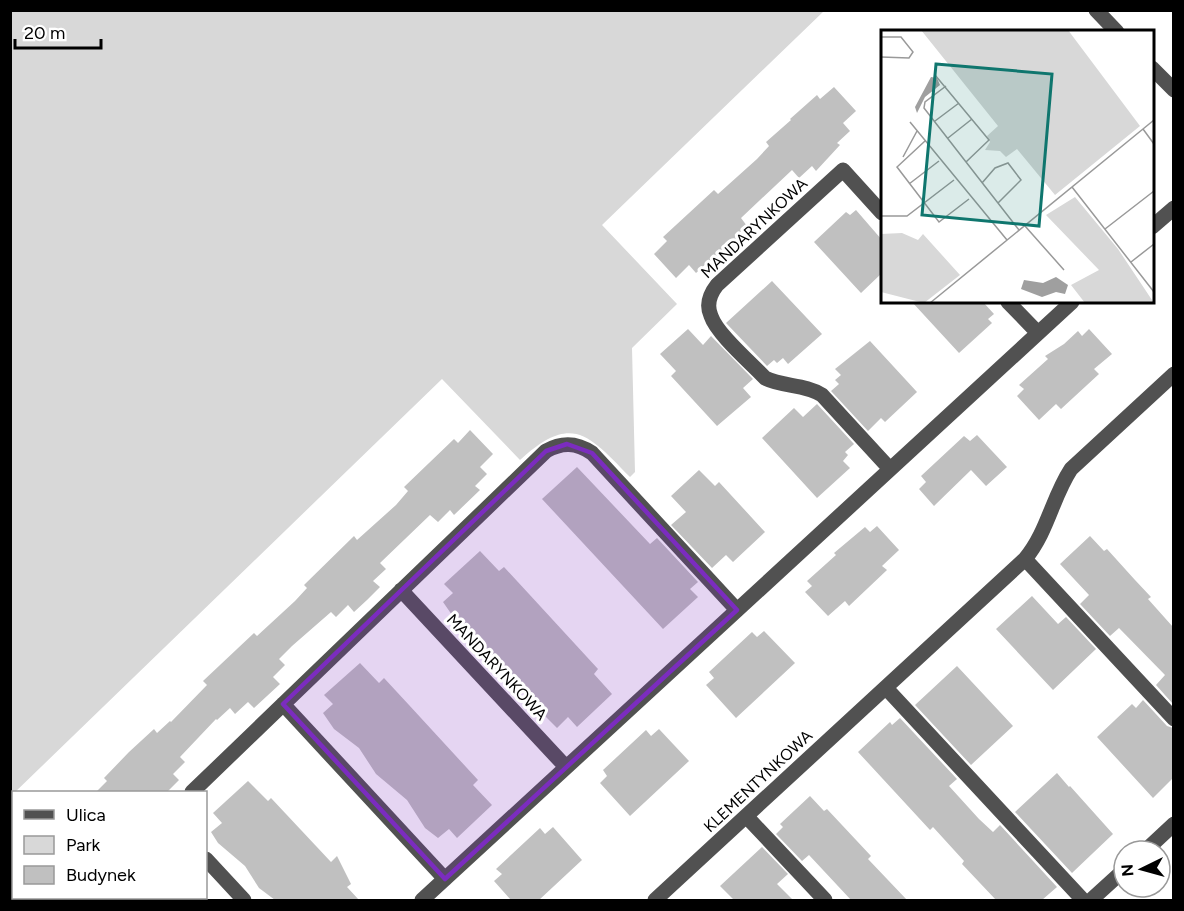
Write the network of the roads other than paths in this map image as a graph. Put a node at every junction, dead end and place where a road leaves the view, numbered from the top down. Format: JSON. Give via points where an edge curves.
{"nodes":[{"id":1,"x":1096,"y":10,"type":"edge"},
{"id":2,"x":1115,"y":30,"type":"edge"},
{"id":3,"x":1154,"y":70,"type":"edge"},
{"id":4,"x":1173,"y":90,"type":"edge"},
{"id":5,"x":1173,"y":208,"type":"edge"},
{"id":6,"x":881,"y":212,"type":"edge"},
{"id":7,"x":1154,"y":225,"type":"edge"},
{"id":8,"x":1009,"y":303,"type":"edge"},
{"id":9,"x":1071,"y":303,"type":"edge"},
{"id":10,"x":1038,"y":333,"type":"junction"},
{"id":11,"x":1173,"y":374,"type":"edge"},
{"id":12,"x":890,"y":469,"type":"junction"},
{"id":13,"x":1025,"y":559,"type":"junction"},
{"id":14,"x":401,"y":590,"type":"junction"},
{"id":15,"x":737,"y":610,"type":"junction"},
{"id":16,"x":886,"y":688,"type":"junction"},
{"id":17,"x":283,"y":704,"type":"junction"},
{"id":18,"x":1173,"y":719,"type":"edge"},
{"id":19,"x":566,"y":767,"type":"junction"},
{"id":20,"x":193,"y":791,"type":"edge"},
{"id":21,"x":746,"y":816,"type":"junction"},
{"id":22,"x":1173,"y":824,"type":"edge"},
{"id":23,"x":1157,"y":839,"type":"edge"},
{"id":24,"x":207,"y":860,"type":"edge"},
{"id":25,"x":446,"y":879,"type":"junction"},
{"id":26,"x":1112,"y":881,"type":"edge"},
{"id":27,"x":244,"y":900,"type":"edge"},
{"id":28,"x":422,"y":900,"type":"edge"},
{"id":29,"x":655,"y":900,"type":"edge"},
{"id":30,"x":825,"y":900,"type":"edge"},
{"id":31,"x":1083,"y":900,"type":"edge"},
{"id":32,"x":1091,"y":900,"type":"edge"}],
"edges":[{"from":1,"to":2,"type":"street"},
{"from":3,"to":4,"type":"street"},
{"from":5,"to":7,"type":"street"},
{"from":6,"to":12,"type":"street","name":"MANDARYNKOWA","via":[[843,170],[717,285],[709,306],[718,328],[765,378],[813,389],[822,395]]},
{"from":8,"to":10,"type":"street"},
{"from":9,"to":10,"type":"street"},
{"from":10,"to":12,"type":"street"},
{"from":11,"to":13,"type":"street","name":"KLEMENTYNKOWA","via":[[1071,468],[1042,535]]},
{"from":12,"to":15,"type":"street"},
{"from":13,"to":16,"type":"street","name":"KLEMENTYNKOWA"},
{"from":13,"to":18,"type":"street"},
{"from":14,"to":15,"type":"street","via":[[546,451],[567,444],[584,447],[591,453]]},
{"from":14,"to":17,"type":"street"},
{"from":14,"to":19,"type":"street","name":"MANDARYNKOWA"},
{"from":15,"to":19,"type":"street"},
{"from":16,"to":21,"type":"street","name":"KLEMENTYNKOWA"},
{"from":16,"to":31,"type":"street"},
{"from":17,"to":20,"type":"street"},
{"from":17,"to":25,"type":"street"},
{"from":19,"to":25,"type":"street"},
{"from":21,"to":29,"type":"street","name":"KLEMENTYNKOWA"},
{"from":21,"to":30,"type":"street"},
{"from":22,"to":23,"type":"street"},
{"from":24,"to":27,"type":"street"},
{"from":25,"to":28,"type":"street"},
{"from":26,"to":32,"type":"street"}]}
